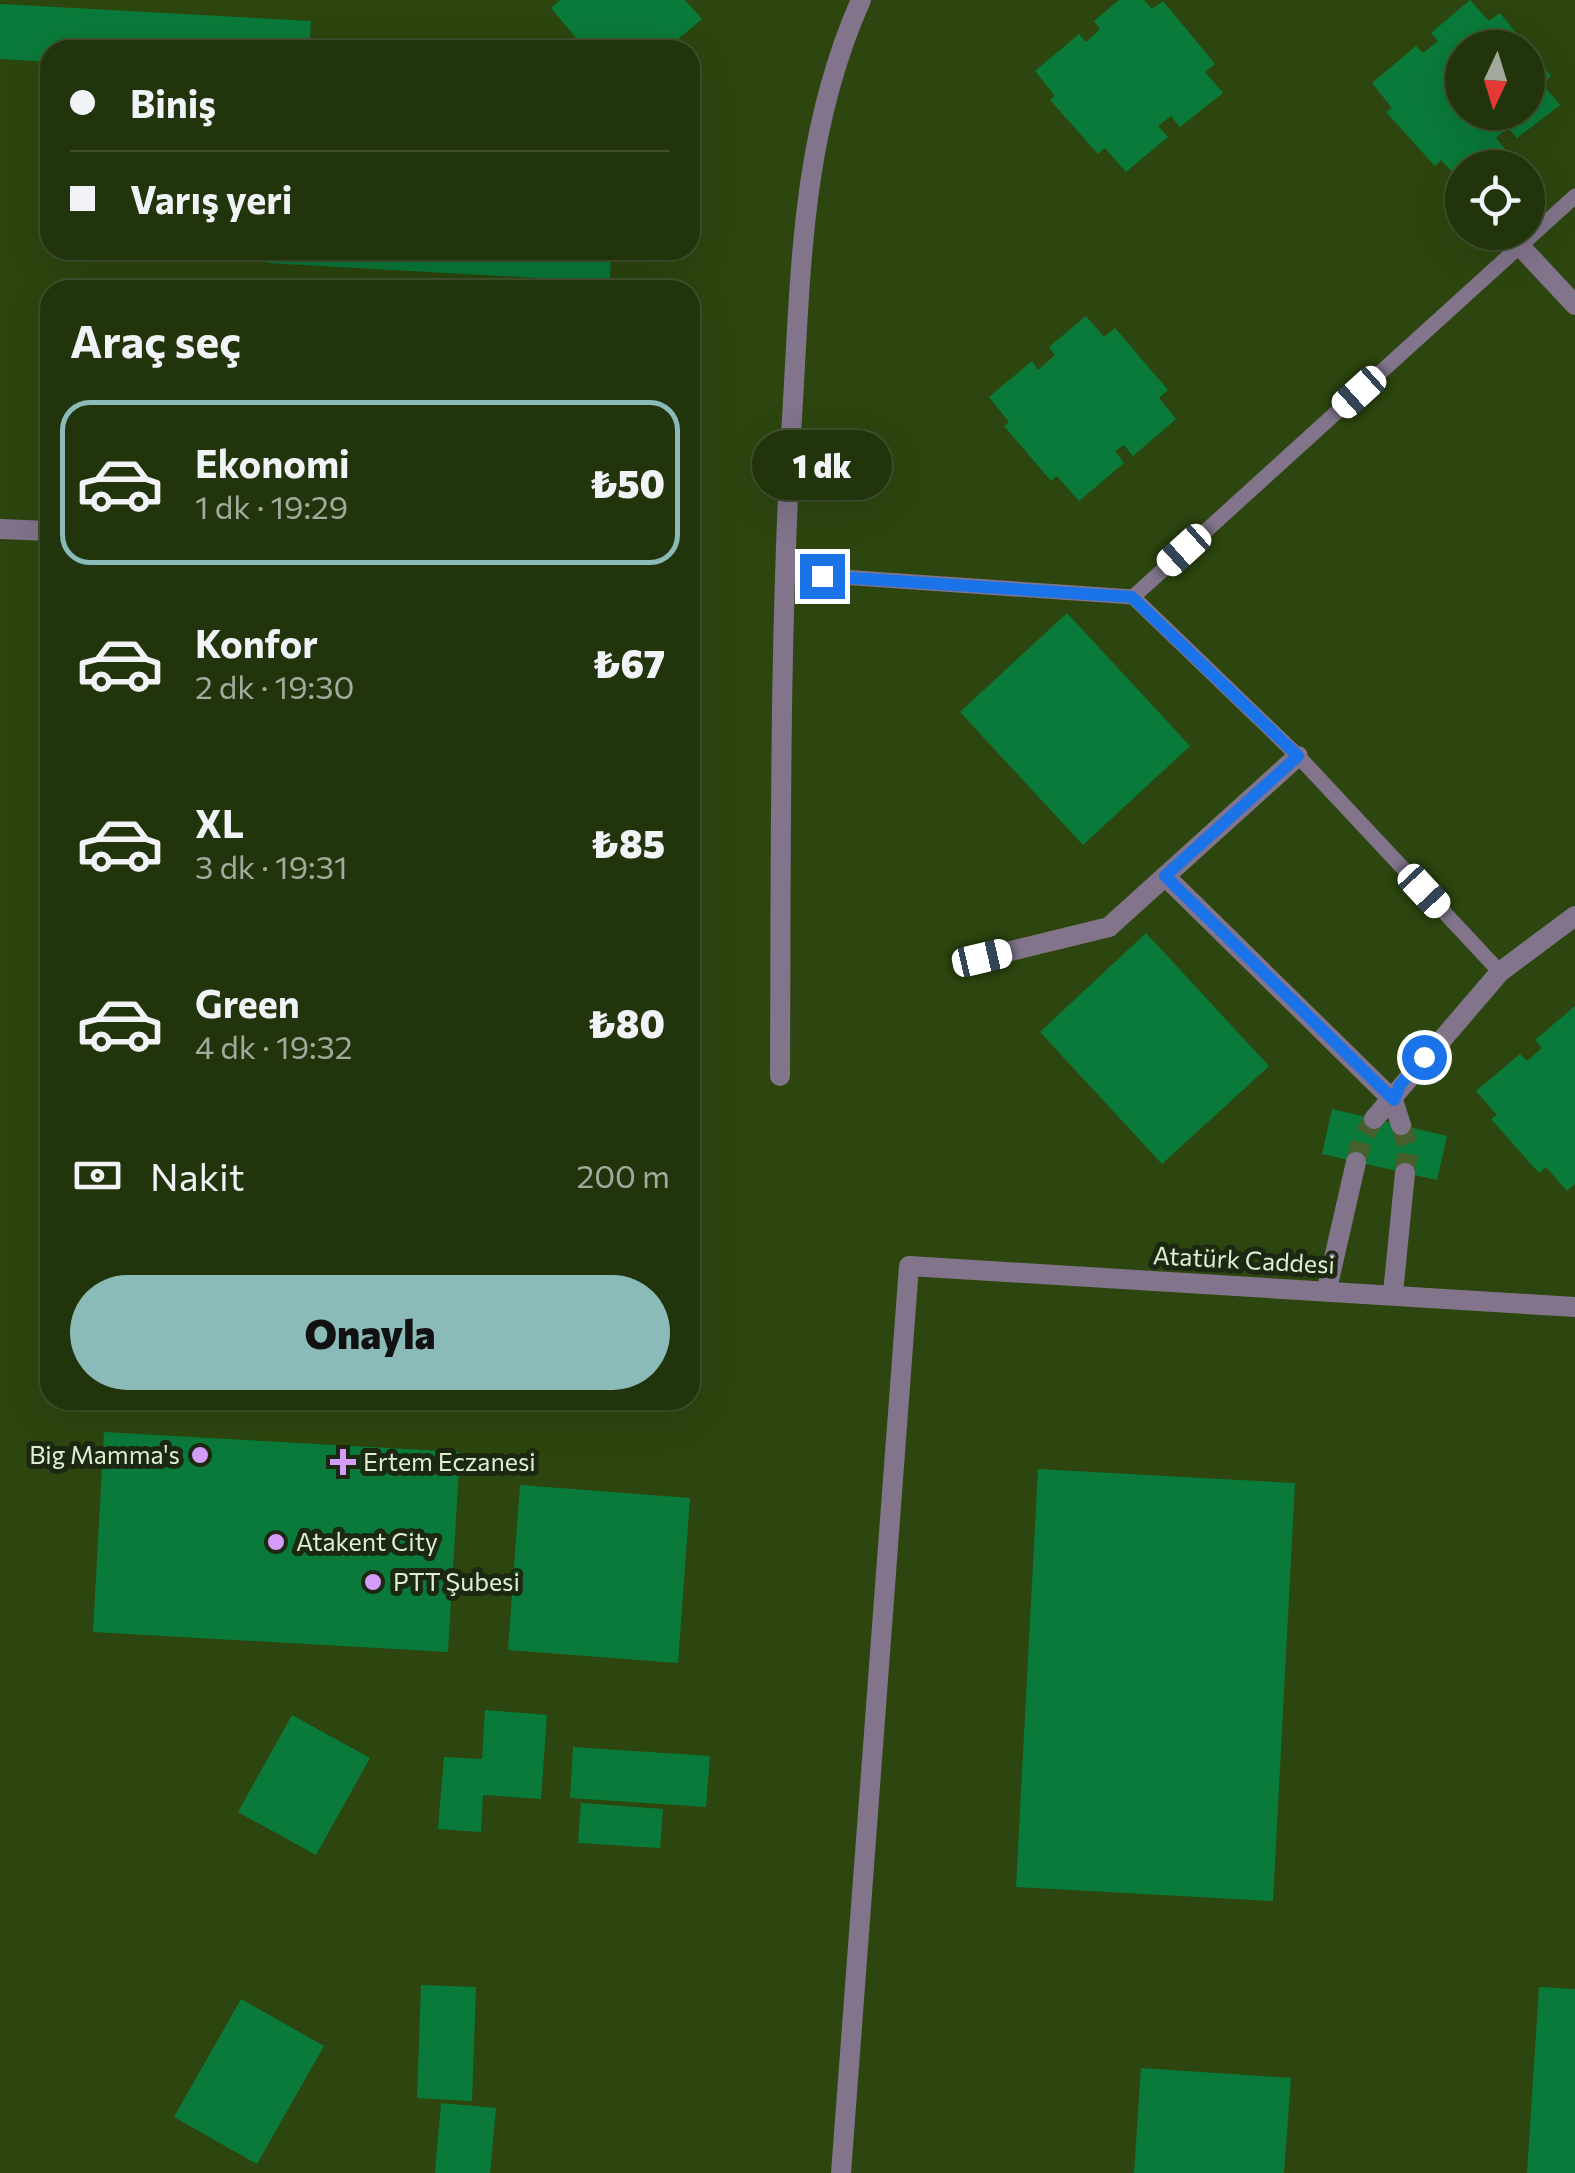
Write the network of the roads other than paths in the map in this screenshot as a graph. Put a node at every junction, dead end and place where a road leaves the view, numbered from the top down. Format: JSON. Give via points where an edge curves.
{"nodes":[{"id":1,"x":862,"y":0,"type":"edge"},
{"id":2,"x":1575,"y":196,"type":"edge"},
{"id":3,"x":1545,"y":223,"type":"edge"},
{"id":4,"x":1516,"y":250,"type":"edge"},
{"id":5,"x":1524,"y":250,"type":"edge"},
{"id":6,"x":1575,"y":306,"type":"edge"},
{"id":7,"x":0,"y":529,"type":"edge"},
{"id":8,"x":40,"y":531,"type":"edge"},
{"id":9,"x":782,"y":573,"type":"junction"},
{"id":10,"x":1132,"y":597,"type":"junction"},
{"id":11,"x":1298,"y":756,"type":"junction"},
{"id":12,"x":1165,"y":876,"type":"junction"},
{"id":13,"x":1573,"y":922,"type":"edge"},
{"id":14,"x":982,"y":958,"type":"dead end"},
{"id":15,"x":1500,"y":972,"type":"junction"},
{"id":16,"x":780,"y":1076,"type":"dead end"},
{"id":17,"x":1393,"y":1100,"type":"junction"},
{"id":18,"x":1374,"y":1119,"type":"tunnel mouth"},
{"id":19,"x":1402,"y":1126,"type":"tunnel mouth"},
{"id":20,"x":1356,"y":1162,"type":"tunnel mouth"},
{"id":21,"x":1405,"y":1173,"type":"tunnel mouth"},
{"id":22,"x":1327,"y":1289,"type":"junction"},
{"id":23,"x":1393,"y":1293,"type":"junction"},
{"id":24,"x":1575,"y":1308,"type":"edge"},
{"id":25,"x":841,"y":2173,"type":"edge"}],
"edges":[{"from":1,"to":9,"type":"street","via":[[834,60],[804,213]]},
{"from":2,"to":3,"type":"lane"},
{"from":4,"to":10,"type":"lane"},
{"from":5,"to":6,"type":"street"},
{"from":7,"to":8,"type":"street"},
{"from":9,"to":10,"type":"lane"},
{"from":9,"to":16,"type":"street"},
{"from":10,"to":11,"type":"lane"},
{"from":11,"to":12,"type":"street"},
{"from":11,"to":15,"type":"lane"},
{"from":12,"to":14,"type":"street","via":[[1109,927]]},
{"from":12,"to":17,"type":"street"},
{"from":13,"to":15,"type":"street"},
{"from":15,"to":17,"type":"street"},
{"from":17,"to":18,"type":"street"},
{"from":17,"to":19,"type":"street"},
{"from":20,"to":22,"type":"street"},
{"from":21,"to":23,"type":"street"},
{"from":22,"to":23,"type":"street","name":"Atatürk Caddesi"},
{"from":22,"to":25,"type":"street","name":"Atatürk Caddesi","via":[[909,1266]]},
{"from":23,"to":24,"type":"street","name":"Atatürk Caddesi"}]}
